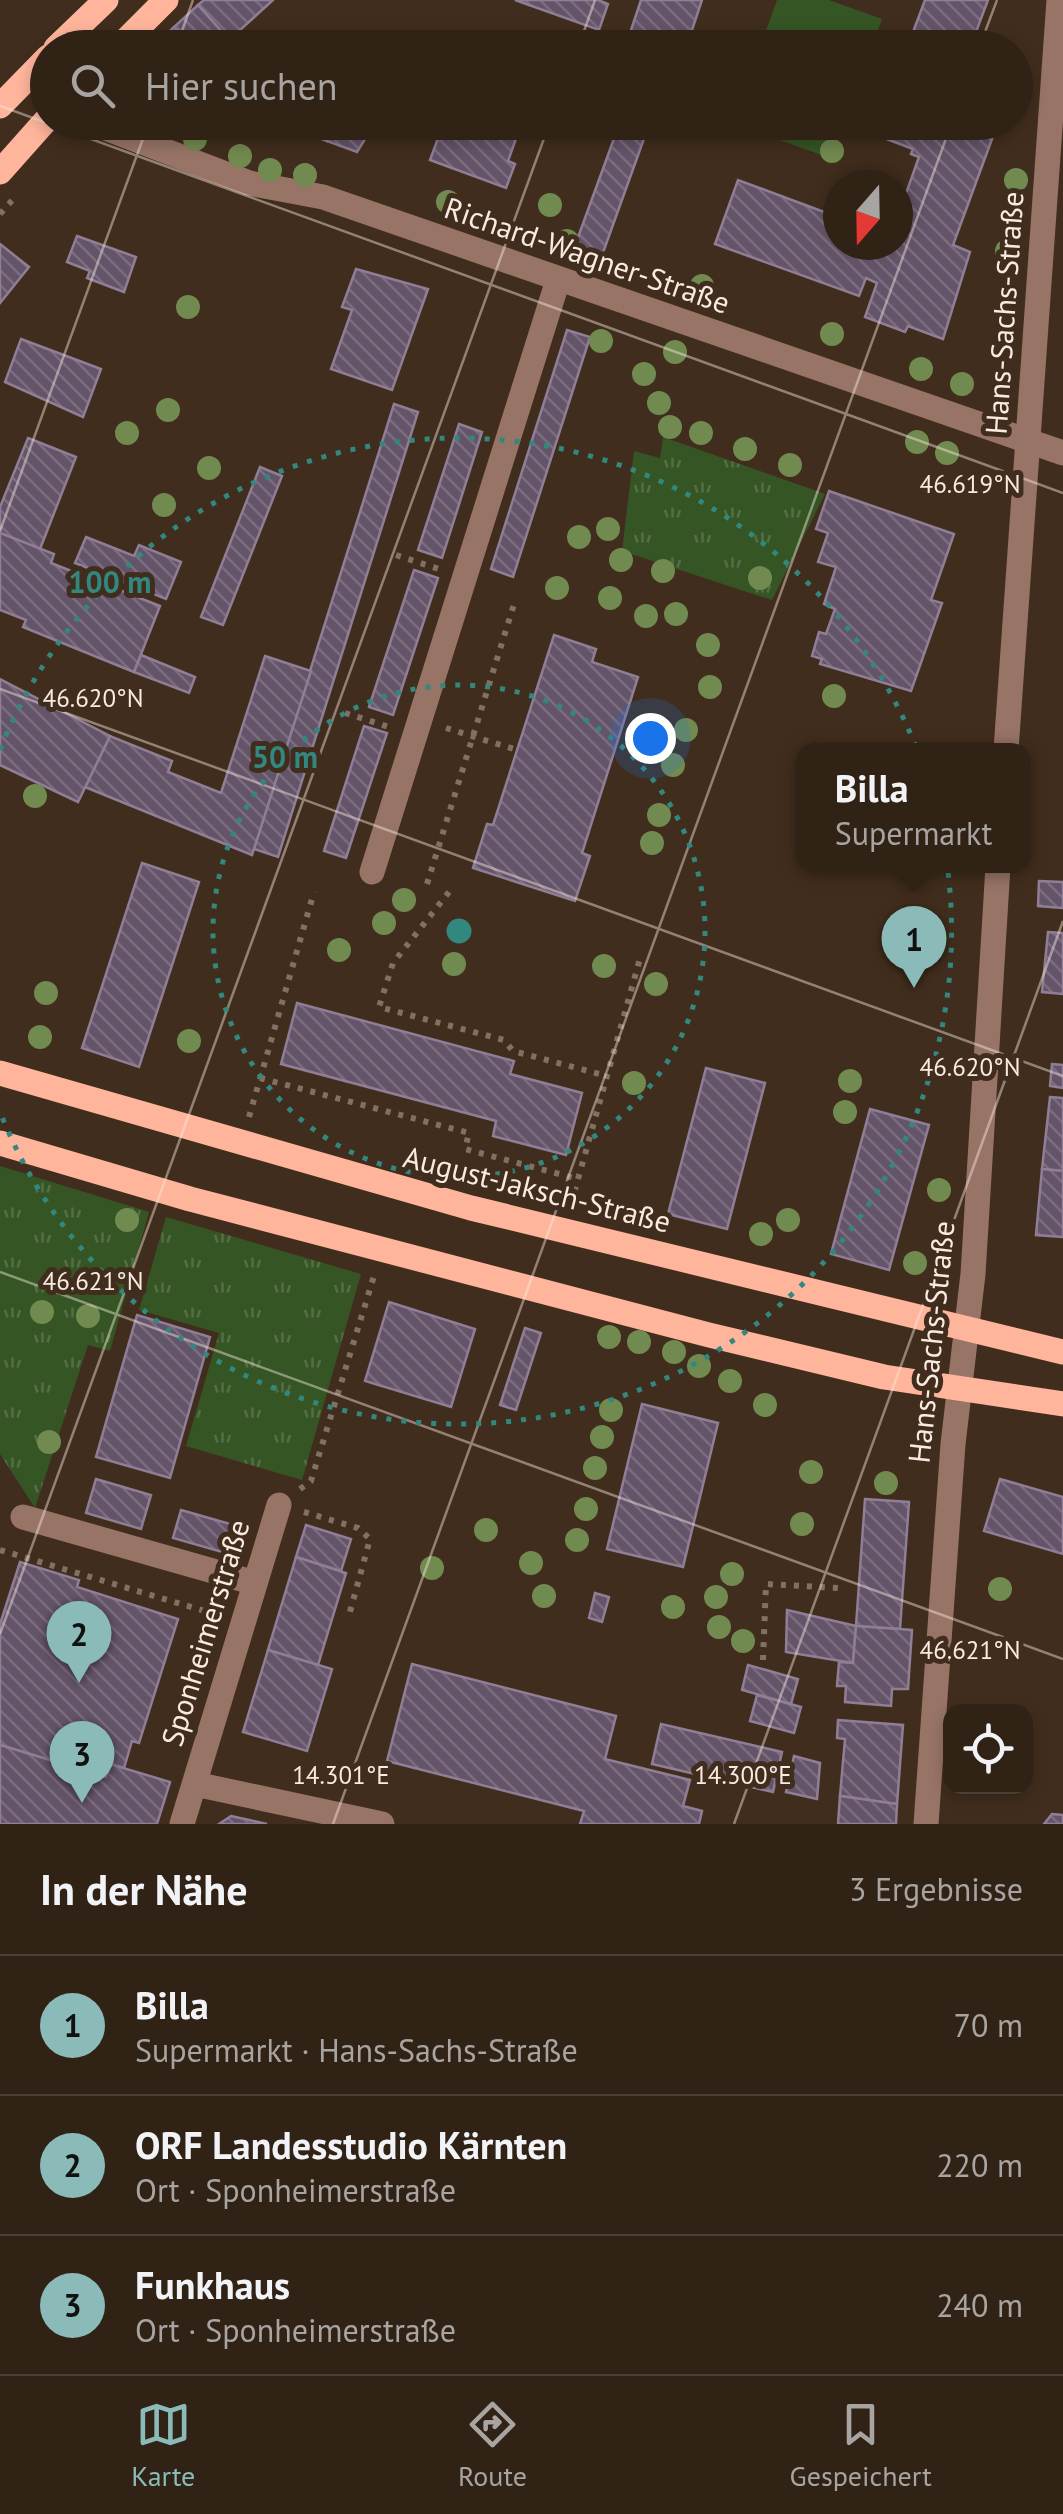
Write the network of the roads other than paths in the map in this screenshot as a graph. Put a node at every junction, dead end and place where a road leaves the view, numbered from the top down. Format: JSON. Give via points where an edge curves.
{"nodes":[{"id":1,"x":106,"y":0,"type":"edge"},
{"id":2,"x":166,"y":0,"type":"edge"},
{"id":3,"x":1059,"y":0,"type":"edge"},
{"id":4,"x":75,"y":30,"type":"edge"},
{"id":5,"x":136,"y":30,"type":"edge"},
{"id":6,"x":30,"y":75,"type":"edge"},
{"id":7,"x":0,"y":106,"type":"edge"},
{"id":8,"x":30,"y":138,"type":"edge"},
{"id":9,"x":137,"y":140,"type":"edge"},
{"id":10,"x":0,"y":172,"type":"edge"},
{"id":11,"x":558,"y":280,"type":"junction"},
{"id":12,"x":1030,"y":441,"type":"junction"},
{"id":13,"x":1063,"y":453,"type":"edge"},
{"id":14,"x":1007,"y":743,"type":"edge"},
{"id":15,"x":372,"y":872,"type":"dead end"},
{"id":16,"x":998,"y":873,"type":"edge"},
{"id":17,"x":0,"y":1074,"type":"edge"},
{"id":18,"x":0,"y":1143,"type":"edge"},
{"id":19,"x":967,"y":1330,"type":"junction"},
{"id":20,"x":1063,"y":1352,"type":"edge"},
{"id":21,"x":959,"y":1388,"type":"junction"},
{"id":22,"x":1063,"y":1404,"type":"edge"},
{"id":23,"x":278,"y":1505,"type":"road end"},
{"id":24,"x":23,"y":1518,"type":"dead end"},
{"id":25,"x":255,"y":1583,"type":"junction"},
{"id":26,"x":195,"y":1784,"type":"junction"},
{"id":27,"x":182,"y":1824,"type":"edge"},
{"id":28,"x":382,"y":1824,"type":"edge"},
{"id":29,"x":926,"y":1824,"type":"edge"}],
"edges":[{"from":1,"to":4,"type":"main road"},
{"from":2,"to":5,"type":"main road"},
{"from":3,"to":12,"type":"street","name":"Hans-Sachs-Straße"},
{"from":6,"to":7,"type":"main road"},
{"from":8,"to":10,"type":"main road"},
{"from":9,"to":11,"type":"street","name":"Richard-Wagner-Straße","via":[[249,183],[324,197]]},
{"from":11,"to":12,"type":"street","name":"Richard-Wagner-Straße"},
{"from":11,"to":15,"type":"street"},
{"from":12,"to":13,"type":"street","name":"Richard-Wagner-Straße"},
{"from":12,"to":14,"type":"street","name":"Hans-Sachs-Straße"},
{"from":16,"to":19,"type":"street","name":"Hans-Sachs-Straße"},
{"from":17,"to":19,"type":"main road","name":"August-Jaksch-Straße","via":[[564,1231]]},
{"from":18,"to":21,"type":"main road","via":[[382,1251],[849,1368]]},
{"from":19,"to":20,"type":"main road","name":"August-Jaksch-Straße"},
{"from":19,"to":21,"type":"street","name":"Hans-Sachs-Straße"},
{"from":21,"to":22,"type":"main road"},
{"from":21,"to":29,"type":"street","name":"Hans-Sachs-Straße"},
{"from":23,"to":25,"type":"street","name":"Sponheimerstraße"},
{"from":24,"to":25,"type":"street"},
{"from":25,"to":26,"type":"street","name":"Sponheimerstraße"},
{"from":26,"to":27,"type":"street","name":"Sponheimerstraße"},
{"from":26,"to":28,"type":"street"}]}
